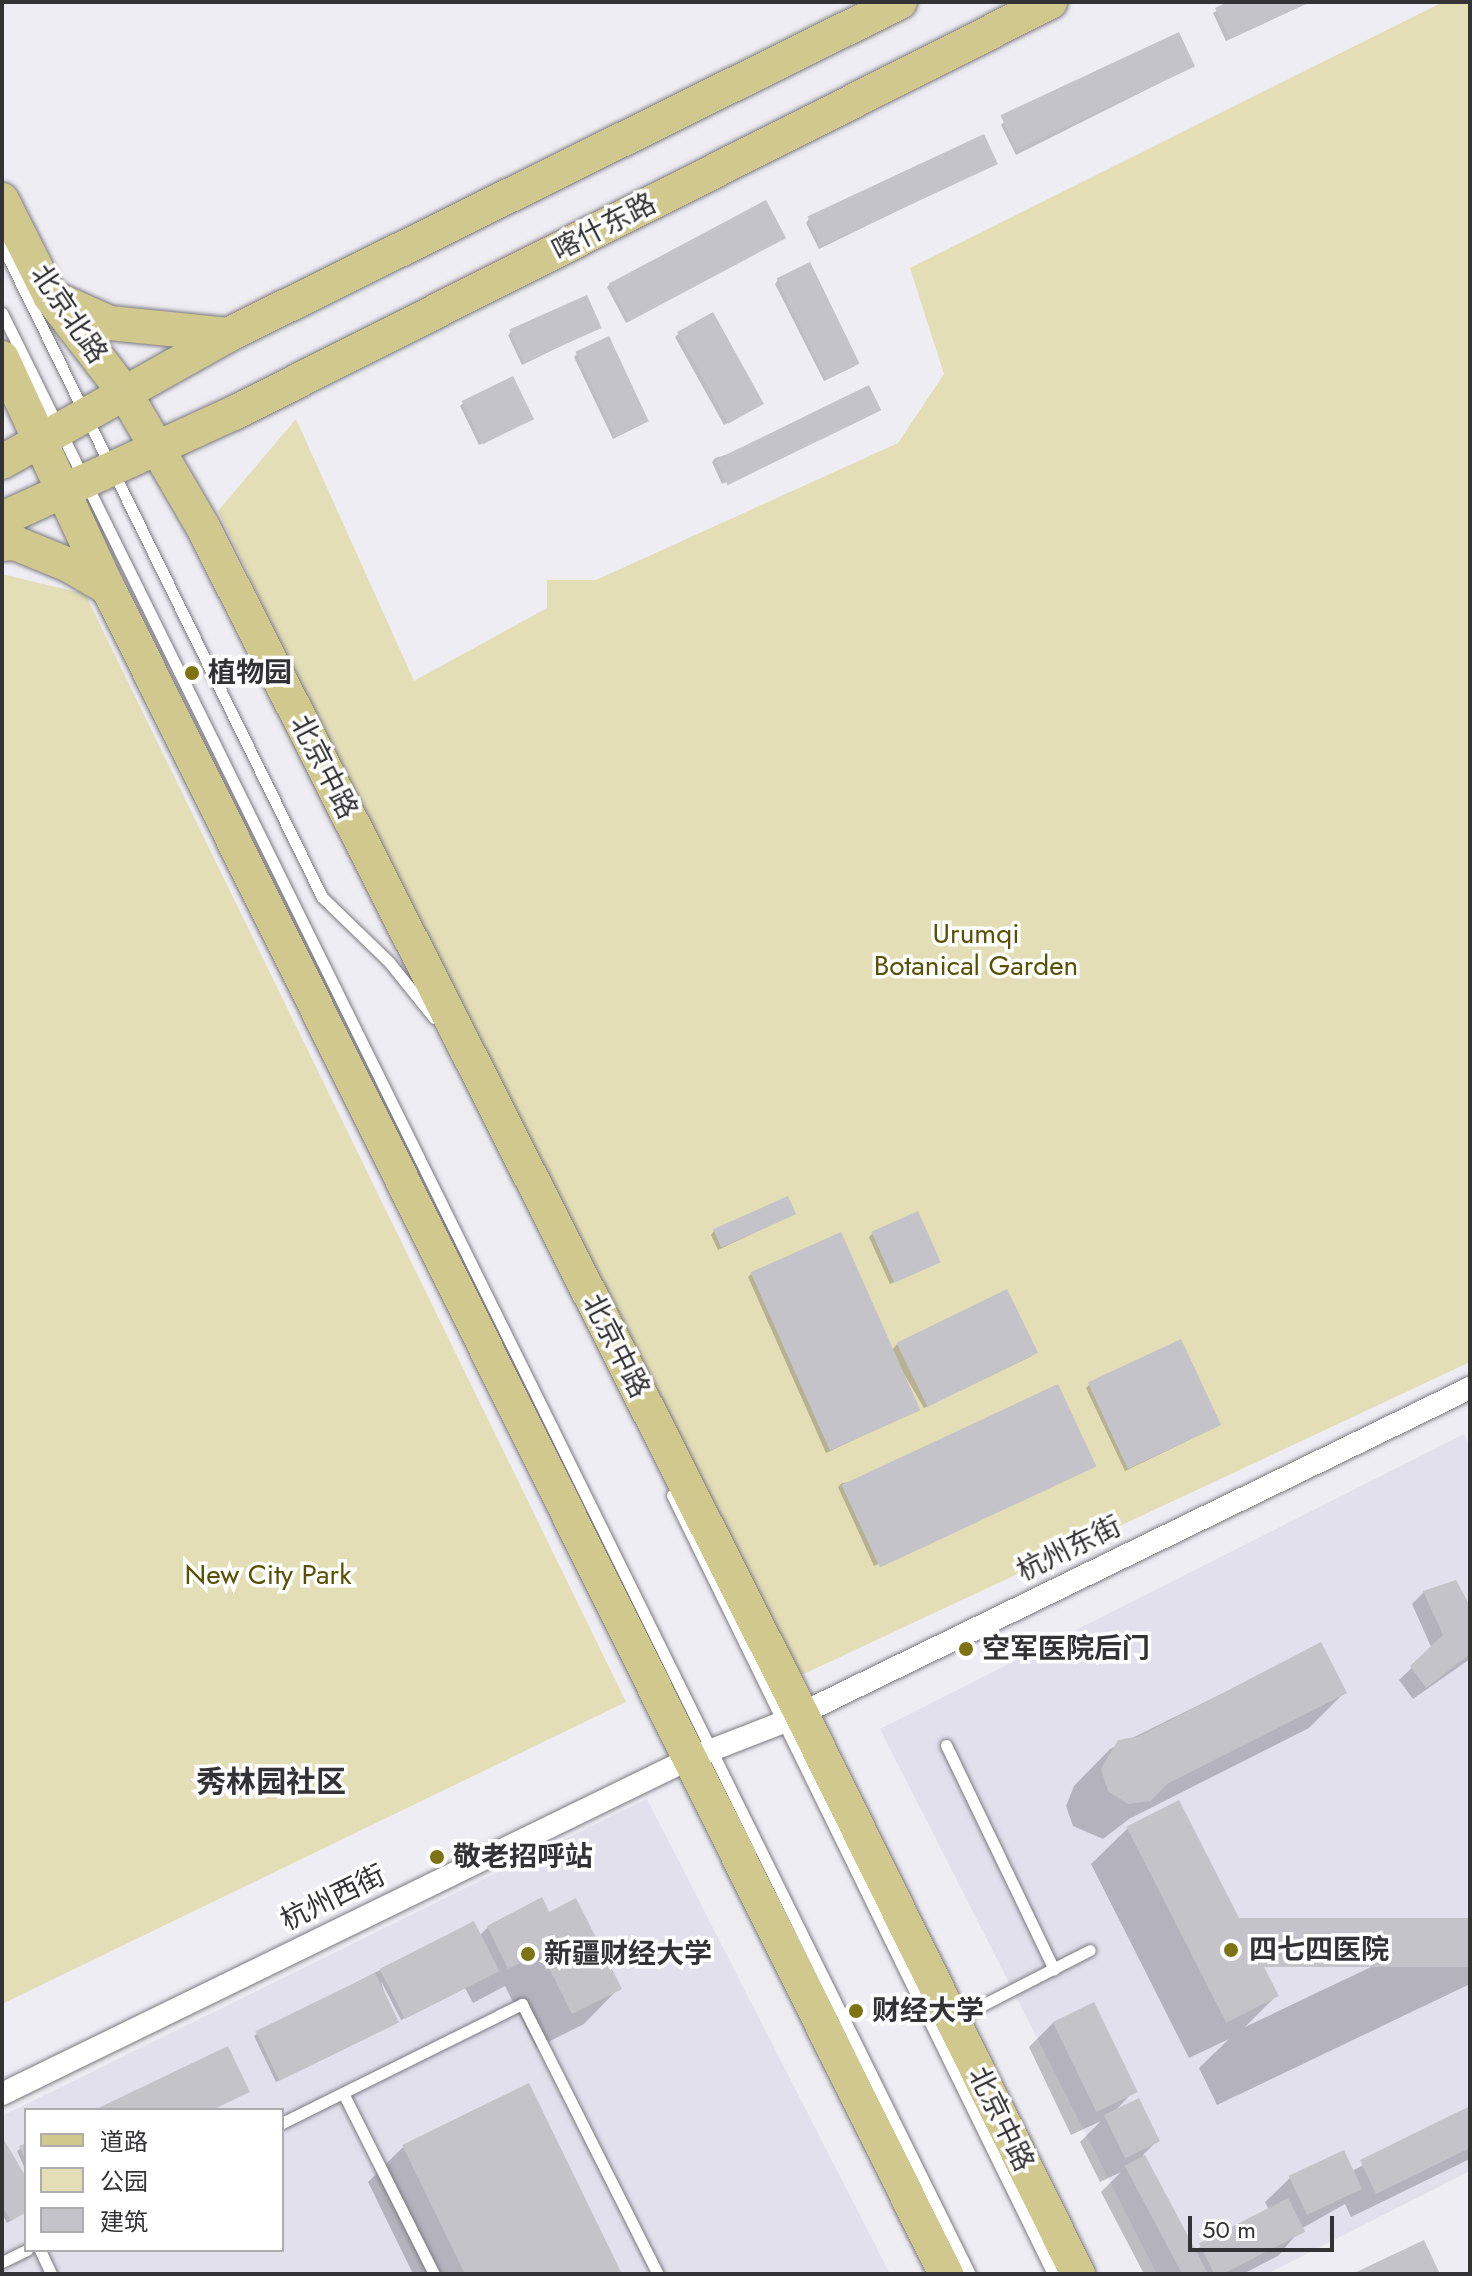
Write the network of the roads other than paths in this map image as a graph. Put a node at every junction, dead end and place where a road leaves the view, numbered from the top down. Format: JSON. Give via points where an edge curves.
{"nodes":[{"id":1,"x":900,"y":2,"type":"edge"},
{"id":2,"x":1050,"y":2,"type":"edge"},
{"id":3,"x":2,"y":200,"type":"edge"},
{"id":4,"x":2,"y":245,"type":"edge"},
{"id":5,"x":50,"y":296,"type":"junction"},
{"id":6,"x":2,"y":313,"type":"edge"},
{"id":7,"x":228,"y":335,"type":"junction"},
{"id":8,"x":2,"y":358,"type":"edge"},
{"id":9,"x":125,"y":393,"type":"junction"},
{"id":10,"x":149,"y":434,"type":"junction"},
{"id":11,"x":70,"y":455,"type":"junction"},
{"id":12,"x":2,"y":462,"type":"edge"},
{"id":13,"x":2,"y":519,"type":"edge"},
{"id":14,"x":2,"y":544,"type":"edge"},
{"id":15,"x":108,"y":588,"type":"junction"},
{"id":16,"x":573,"y":1294,"type":"dead end"},
{"id":17,"x":1470,"y":1388,"type":"edge"},
{"id":18,"x":665,"y":1480,"type":"dead end"},
{"id":19,"x":793,"y":1718,"type":"junction"},
{"id":20,"x":946,"y":1745,"type":"dead end"},
{"id":21,"x":702,"y":1756,"type":"junction"},
{"id":22,"x":1090,"y":1950,"type":"dead end"},
{"id":23,"x":1054,"y":1969,"type":"junction"},
{"id":24,"x":953,"y":2020,"type":"junction"},
{"id":25,"x":343,"y":2093,"type":"junction"},
{"id":26,"x":2,"y":2094,"type":"edge"},
{"id":27,"x":284,"y":2122,"type":"edge"},
{"id":28,"x":24,"y":2251,"type":"edge"},
{"id":29,"x":41,"y":2252,"type":"edge"},
{"id":30,"x":2,"y":2262,"type":"edge"},
{"id":31,"x":51,"y":2274,"type":"edge"},
{"id":32,"x":434,"y":2274,"type":"edge"},
{"id":33,"x":658,"y":2274,"type":"edge"},
{"id":34,"x":946,"y":2274,"type":"edge"},
{"id":35,"x":970,"y":2274,"type":"edge"},
{"id":36,"x":1053,"y":2274,"type":"edge"},
{"id":37,"x":1078,"y":2274,"type":"edge"}],
"edges":[{"from":1,"to":7,"type":"main road"},
{"from":2,"to":10,"type":"main road","name":"喀什东路","via":[[234,413]]},
{"from":3,"to":5,"type":"main road","name":"北京北路"},
{"from":4,"to":11,"type":"lane"},
{"from":5,"to":7,"type":"main road","via":[[110,323]]},
{"from":5,"to":9,"type":"main road","name":"北京北路"},
{"from":6,"to":11,"type":"lane"},
{"from":7,"to":9,"type":"main road"},
{"from":8,"to":11,"type":"main road"},
{"from":9,"to":10,"type":"main road","name":"北京北路"},
{"from":9,"to":11,"type":"main road"},
{"from":10,"to":11,"type":"main road","name":"喀什东路"},
{"from":10,"to":19,"type":"main road","name":"北京中路","via":[[203,527]]},
{"from":11,"to":12,"type":"main road"},
{"from":11,"to":13,"type":"main road"},
{"from":11,"to":15,"type":"main road"},
{"from":11,"to":16,"type":"lane","via":[[322,897],[389,962],[438,1022]]},
{"from":11,"to":21,"type":"lane"},
{"from":14,"to":15,"type":"main road","via":[[15,543],[69,565]]},
{"from":15,"to":21,"type":"main road"},
{"from":17,"to":19,"type":"street","name":"杭州东街"},
{"from":18,"to":19,"type":"lane"},
{"from":19,"to":21,"type":"street","name":"杭州东街"},
{"from":19,"to":24,"type":"main road","name":"北京中路"},
{"from":19,"to":36,"type":"lane"},
{"from":20,"to":23,"type":"lane"},
{"from":21,"to":26,"type":"street","name":"杭州西街"},
{"from":21,"to":34,"type":"main road"},
{"from":21,"to":35,"type":"lane"},
{"from":22,"to":23,"type":"lane"},
{"from":23,"to":24,"type":"lane"},
{"from":24,"to":37,"type":"main road","name":"北京中路"},
{"from":25,"to":27,"type":"lane"},
{"from":25,"to":32,"type":"lane"},
{"from":25,"to":33,"type":"lane","via":[[522,2004]]},
{"from":28,"to":30,"type":"lane"},
{"from":29,"to":31,"type":"lane"}]}
